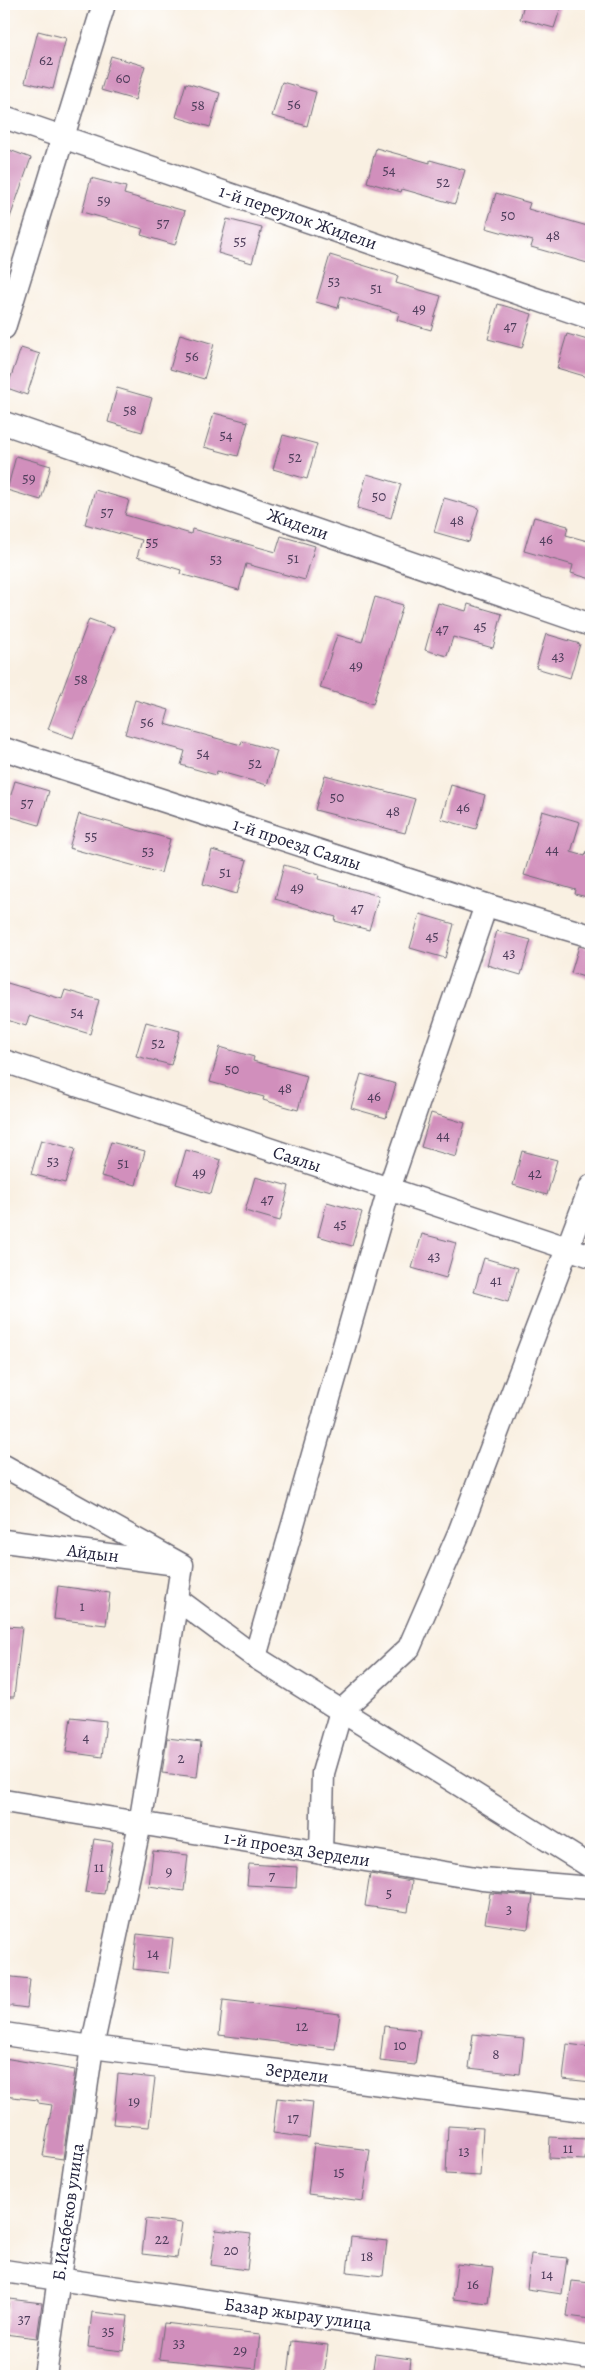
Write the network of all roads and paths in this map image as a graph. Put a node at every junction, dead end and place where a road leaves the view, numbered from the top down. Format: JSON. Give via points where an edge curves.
{"nodes":[{"id":1,"x":104,"y":4,"type":"edge"},
{"id":2,"x":4,"y":117,"type":"edge"},
{"id":3,"x":62,"y":136,"type":"junction"},
{"id":4,"x":591,"y":318,"type":"edge"},
{"id":5,"x":4,"y":328,"type":"edge"},
{"id":6,"x":4,"y":423,"type":"edge"},
{"id":7,"x":591,"y":625,"type":"edge"},
{"id":8,"x":4,"y":749,"type":"edge"},
{"id":9,"x":486,"y":905,"type":"junction"},
{"id":10,"x":591,"y":936,"type":"edge"},
{"id":11,"x":4,"y":1061,"type":"edge"},
{"id":12,"x":591,"y":1186,"type":"edge"},
{"id":13,"x":389,"y":1190,"type":"junction"},
{"id":14,"x":569,"y":1249,"type":"junction"},
{"id":15,"x":591,"y":1256,"type":"edge"},
{"id":16,"x":4,"y":1466,"type":"edge"},
{"id":17,"x":4,"y":1541,"type":"edge"},
{"id":18,"x":182,"y":1565,"type":"junction"},
{"id":19,"x":177,"y":1599,"type":"junction"},
{"id":20,"x":255,"y":1657,"type":"junction"},
{"id":21,"x":341,"y":1711,"type":"junction"},
{"id":22,"x":4,"y":1802,"type":"edge"},
{"id":23,"x":140,"y":1824,"type":"junction"},
{"id":24,"x":321,"y":1853,"type":"junction"},
{"id":25,"x":591,"y":1867,"type":"edge"},
{"id":26,"x":591,"y":1888,"type":"edge"},
{"id":27,"x":4,"y":2034,"type":"edge"},
{"id":28,"x":92,"y":2047,"type":"junction"},
{"id":29,"x":591,"y":2111,"type":"edge"},
{"id":30,"x":4,"y":2271,"type":"edge"},
{"id":31,"x":59,"y":2278,"type":"junction"},
{"id":32,"x":591,"y":2358,"type":"edge"},
{"id":33,"x":45,"y":2376,"type":"edge"}],
"edges":[{"from":1,"to":3,"type":"street"},
{"from":2,"to":3,"type":"street","name":"1-й переулок Жидели"},
{"from":3,"to":4,"type":"street","name":"1-й переулок Жидели"},
{"from":3,"to":5,"type":"street"},
{"from":6,"to":7,"type":"street","name":"Жидели"},
{"from":8,"to":9,"type":"street","name":"1-й проезд Саялы"},
{"from":9,"to":10,"type":"street","name":"1-й проезд Саялы"},
{"from":9,"to":13,"type":"street"},
{"from":11,"to":13,"type":"street","name":"Саялы"},
{"from":12,"to":14,"type":"street"},
{"from":13,"to":14,"type":"street","name":"Саялы"},
{"from":13,"to":20,"type":"street"},
{"from":14,"to":15,"type":"street","name":"Саялы"},
{"from":14,"to":21,"type":"street","via":[[459,1533],[409,1648]]},
{"from":16,"to":18,"type":"street"},
{"from":17,"to":18,"type":"street","name":"Айдын"},
{"from":18,"to":19,"type":"street","name":"Б.Исабеков улица"},
{"from":19,"to":20,"type":"street"},
{"from":19,"to":23,"type":"street","name":"Б.Исабеков улица"},
{"from":20,"to":21,"type":"street"},
{"from":21,"to":24,"type":"street","via":[[323,1773]]},
{"from":21,"to":25,"type":"street"},
{"from":22,"to":23,"type":"street","name":"1-й проезд Зердели"},
{"from":23,"to":24,"type":"street","name":"1-й проезд Зердели"},
{"from":23,"to":28,"type":"street","name":"Б.Исабеков улица"},
{"from":24,"to":26,"type":"street","name":"1-й проезд Зердели","via":[[482,1879]]},
{"from":27,"to":28,"type":"street","name":"Зердели"},
{"from":28,"to":29,"type":"street","name":"Зердели"},
{"from":28,"to":31,"type":"street","name":"Б.Исабеков улица"},
{"from":30,"to":31,"type":"street","name":"Базар жырау улица"},
{"from":31,"to":32,"type":"street","name":"Базар жырау улица"},
{"from":31,"to":33,"type":"street","name":"Б.Исабеков улица"}]}
